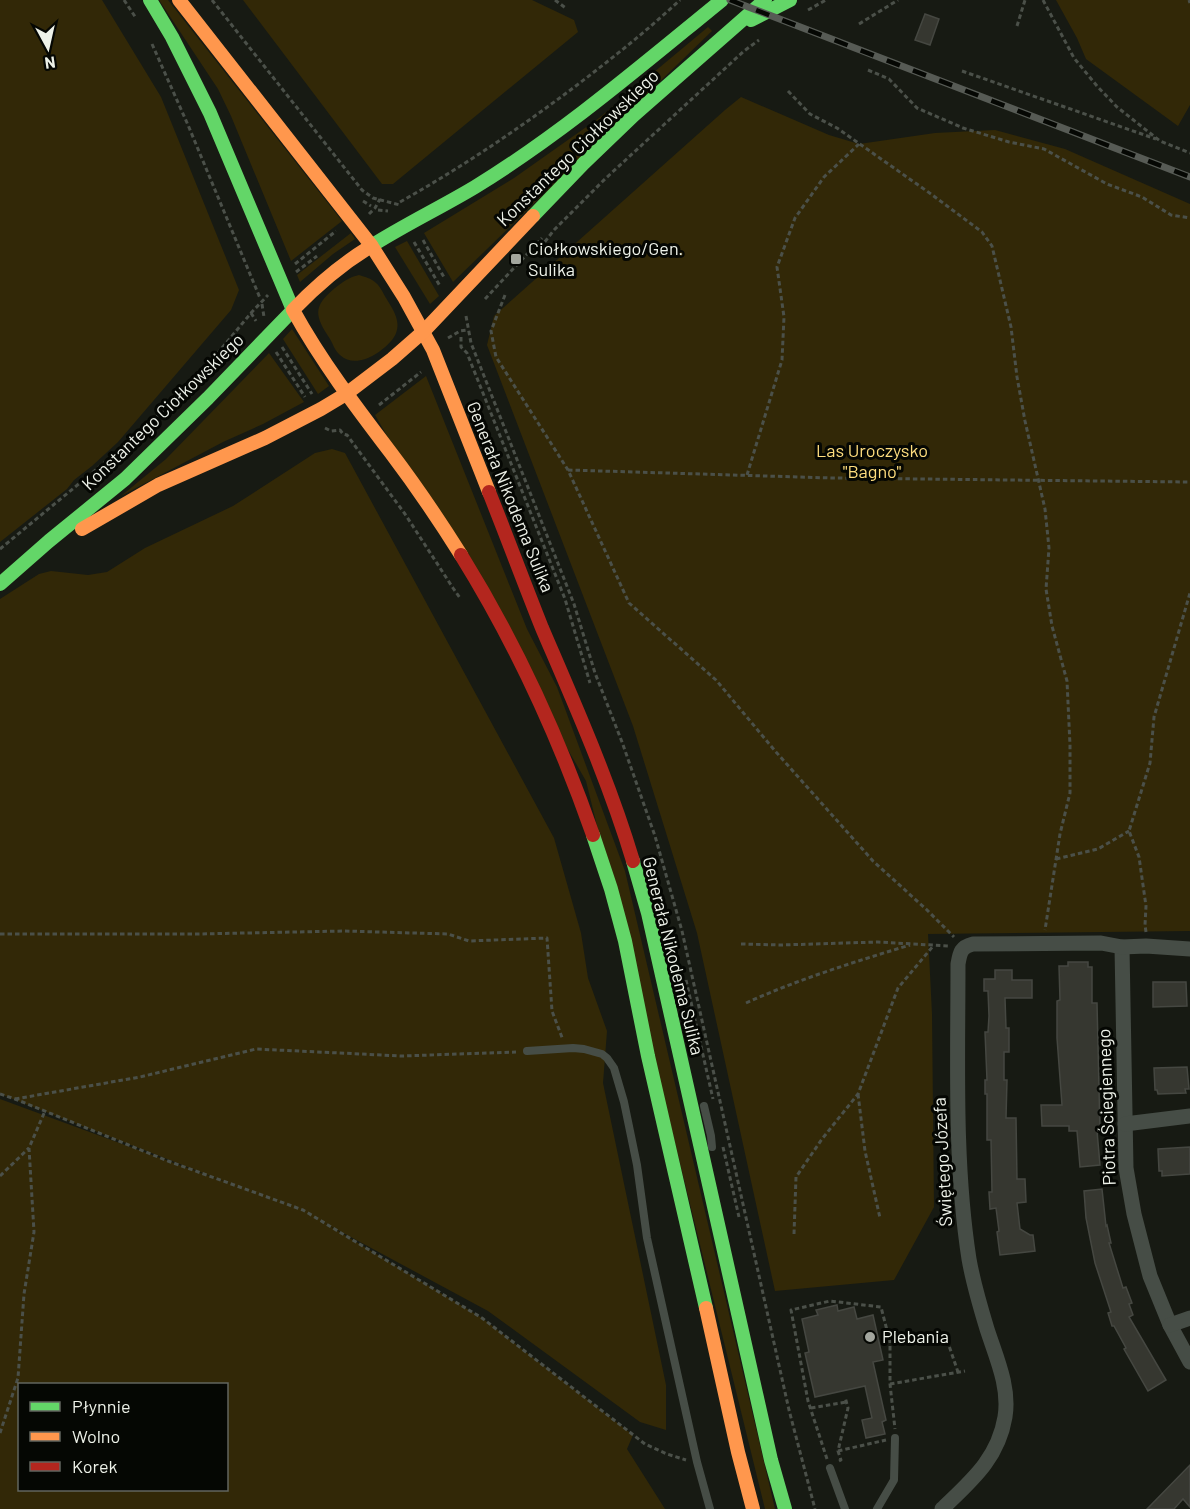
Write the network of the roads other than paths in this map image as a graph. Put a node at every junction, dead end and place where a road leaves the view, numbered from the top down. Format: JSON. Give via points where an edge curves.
{"nodes":[{"id":1,"x":150,"y":0,"type":"edge"},
{"id":2,"x":179,"y":0,"type":"edge"},
{"id":3,"x":722,"y":0,"type":"edge"},
{"id":4,"x":765,"y":0,"type":"edge"},
{"id":5,"x":790,"y":0,"type":"edge"},
{"id":6,"x":713,"y":5,"type":"edge"},
{"id":7,"x":730,"y":30,"type":"junction"},
{"id":8,"x":371,"y":245,"type":"junction"},
{"id":9,"x":293,"y":310,"type":"junction"},
{"id":10,"x":424,"y":331,"type":"junction"},
{"id":11,"x":346,"y":393,"type":"junction"},
{"id":12,"x":0,"y":585,"type":"edge"},
{"id":13,"x":1122,"y":947,"type":"junction"},
{"id":14,"x":1190,"y":949,"type":"edge"},
{"id":15,"x":675,"y":1037,"type":"junction"},
{"id":16,"x":527,"y":1051,"type":"road end"},
{"id":17,"x":694,"y":1074,"type":"dead end"},
{"id":18,"x":702,"y":1094,"type":"dead end"},
{"id":19,"x":1190,"y":1116,"type":"edge"},
{"id":20,"x":1125,"y":1124,"type":"junction"},
{"id":21,"x":713,"y":1157,"type":"dead end"},
{"id":22,"x":713,"y":1168,"type":"dead end"},
{"id":23,"x":716,"y":1220,"type":"junction"},
{"id":24,"x":1190,"y":1318,"type":"edge"},
{"id":25,"x":1170,"y":1325,"type":"junction"},
{"id":26,"x":1190,"y":1362,"type":"edge"},
{"id":27,"x":895,"y":1438,"type":"road end"},
{"id":28,"x":830,"y":1468,"type":"road end"},
{"id":29,"x":710,"y":1509,"type":"edge"},
{"id":30,"x":753,"y":1509,"type":"edge"},
{"id":31,"x":785,"y":1509,"type":"edge"},
{"id":32,"x":845,"y":1509,"type":"edge"},
{"id":33,"x":877,"y":1509,"type":"edge"},
{"id":34,"x":942,"y":1509,"type":"edge"}],
"edges":[{"from":1,"to":9,"type":"main road","via":[[212,116]]},
{"from":2,"to":8,"type":"main road"},
{"from":3,"to":6,"type":"main road","name":"Konstantego Ciołkowskiego"},
{"from":4,"to":7,"type":"main road","name":"Konstantego Ciołkowskiego"},
{"from":5,"to":7,"type":"main road"},
{"from":6,"to":8,"type":"main road","name":"Konstantego Ciołkowskiego","via":[[533,149],[475,187]]},
{"from":7,"to":10,"type":"main road","name":"Konstantego Ciołkowskiego","via":[[584,163]]},
{"from":8,"to":9,"type":"main road","name":"Konstantego Ciołkowskiego","via":[[345,262]]},
{"from":8,"to":10,"type":"main road","name":"Generała Nikodema Sulika"},
{"from":9,"to":11,"type":"main road"},
{"from":9,"to":12,"type":"main road","name":"Konstantego Ciołkowskiego","via":[[125,479]]},
{"from":10,"to":11,"type":"main road","name":"Konstantego Ciołkowskiego"},
{"from":10,"to":15,"type":"main road","name":"Generała Nikodema Sulika","via":[[611,796],[648,913]]},
{"from":11,"to":12,"type":"main road","name":"Konstantego Ciołkowskiego","via":[[265,438],[158,485],[99,518]]},
{"from":11,"to":30,"type":"main road","via":[[442,526],[482,591],[549,723],[591,829],[627,948],[651,1070]]},
{"from":13,"to":14,"type":"street"},
{"from":13,"to":20,"type":"street","name":"Piotra Ściegiennego"},
{"from":13,"to":34,"type":"street","name":"Świętego Józefa","via":[[973,944],[960,952],[960,1169],[964,1221],[980,1303],[1003,1376],[1005,1415],[993,1454]]},
{"from":15,"to":17,"type":"lane"},
{"from":15,"to":23,"type":"main road","name":"Generała Nikodema Sulika"},
{"from":16,"to":29,"type":"lane","via":[[584,1049],[602,1054],[616,1075],[637,1165],[647,1238]]},
{"from":18,"to":21,"type":"lane"},
{"from":19,"to":20,"type":"street"},
{"from":20,"to":25,"type":"street","name":"Piotra Ściegiennego","via":[[1126,1168],[1136,1225],[1150,1276]]},
{"from":22,"to":23,"type":"lane"},
{"from":23,"to":31,"type":"main road","name":"Generała Nikodema Sulika"},
{"from":24,"to":25,"type":"street"},
{"from":25,"to":26,"type":"street","name":"Piotra Ściegiennego"},
{"from":27,"to":33,"type":"lane","via":[[894,1480]]},
{"from":28,"to":32,"type":"lane"}]}
